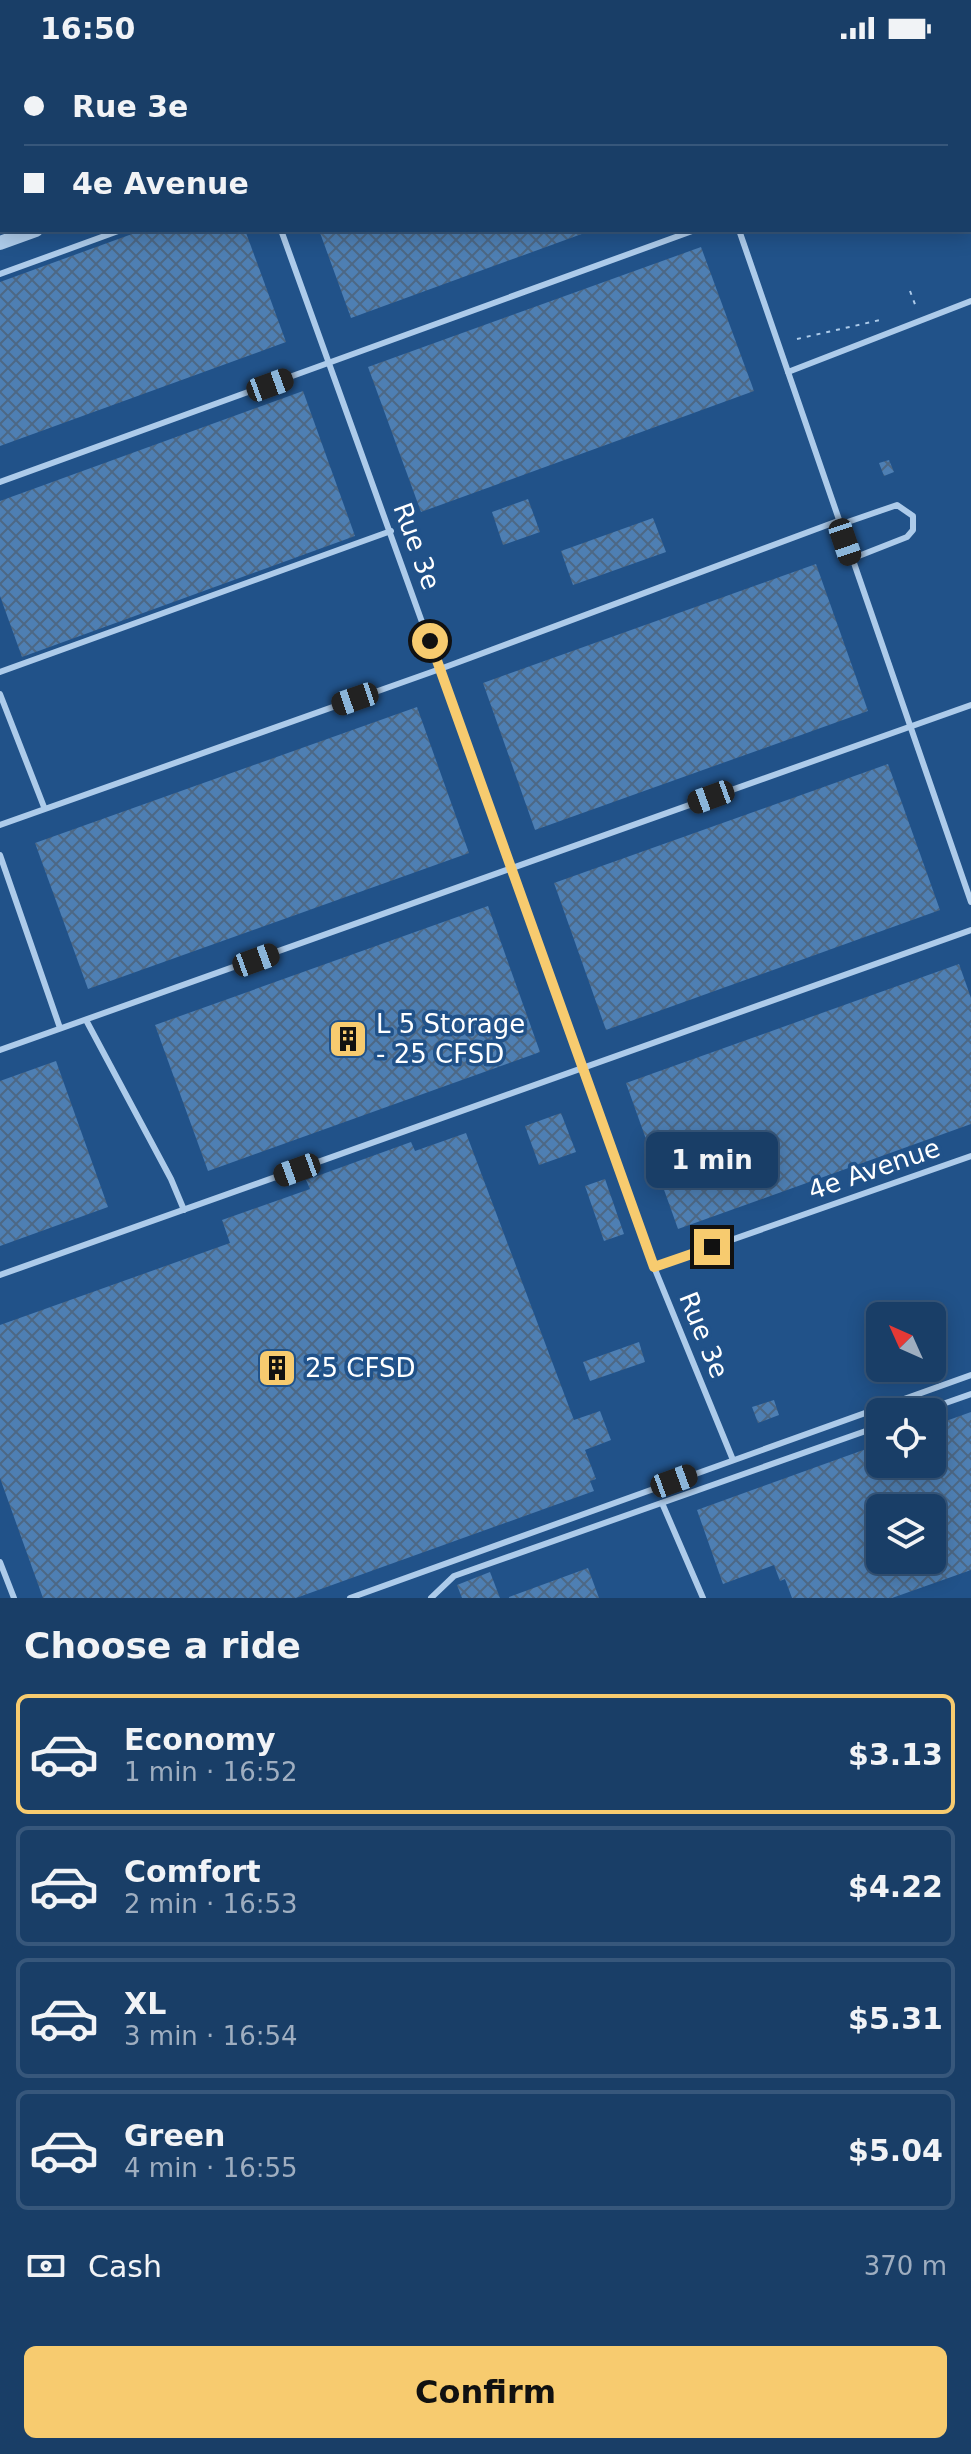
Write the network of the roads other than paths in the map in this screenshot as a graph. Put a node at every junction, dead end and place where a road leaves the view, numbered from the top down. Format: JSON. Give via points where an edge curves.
{"nodes":[{"id":1,"x":30,"y":232,"type":"edge"},
{"id":2,"x":116,"y":232,"type":"edge"},
{"id":3,"x":282,"y":232,"type":"edge"},
{"id":4,"x":690,"y":232,"type":"edge"},
{"id":5,"x":740,"y":232,"type":"edge"},
{"id":6,"x":0,"y":243,"type":"edge"},
{"id":7,"x":0,"y":274,"type":"edge"},
{"id":8,"x":971,"y":301,"type":"edge"},
{"id":9,"x":330,"y":364,"type":"junction"},
{"id":10,"x":788,"y":372,"type":"junction"},
{"id":11,"x":0,"y":482,"type":"edge"},
{"id":12,"x":838,"y":523,"type":"junction"},
{"id":13,"x":391,"y":531,"type":"junction"},
{"id":14,"x":851,"y":559,"type":"junction"},
{"id":15,"x":440,"y":669,"type":"junction"},
{"id":16,"x":0,"y":672,"type":"edge"},
{"id":17,"x":0,"y":694,"type":"edge"},
{"id":18,"x":971,"y":705,"type":"edge"},
{"id":19,"x":911,"y":726,"type":"junction"},
{"id":20,"x":44,"y":807,"type":"junction"},
{"id":21,"x":0,"y":825,"type":"edge"},
{"id":22,"x":0,"y":855,"type":"edge"},
{"id":23,"x":511,"y":869,"type":"junction"},
{"id":24,"x":971,"y":902,"type":"edge"},
{"id":25,"x":971,"y":930,"type":"edge"},
{"id":26,"x":86,"y":1020,"type":"junction"},
{"id":27,"x":60,"y":1028,"type":"junction"},
{"id":28,"x":0,"y":1050,"type":"edge"},
{"id":29,"x":582,"y":1068,"type":"junction"},
{"id":30,"x":971,"y":1156,"type":"edge"},
{"id":31,"x":184,"y":1210,"type":"junction"},
{"id":32,"x":654,"y":1267,"type":"junction"},
{"id":33,"x":0,"y":1275,"type":"edge"},
{"id":34,"x":971,"y":1375,"type":"edge"},
{"id":35,"x":971,"y":1394,"type":"edge"},
{"id":36,"x":946,"y":1403,"type":"edge"},
{"id":37,"x":866,"y":1431,"type":"edge"},
{"id":38,"x":733,"y":1460,"type":"junction"},
{"id":39,"x":662,"y":1503,"type":"junction"},
{"id":40,"x":0,"y":1562,"type":"edge"},
{"id":41,"x":14,"y":1598,"type":"edge"},
{"id":42,"x":350,"y":1598,"type":"edge"},
{"id":43,"x":431,"y":1598,"type":"edge"},
{"id":44,"x":703,"y":1598,"type":"edge"}],
"edges":[{"from":1,"to":6,"type":"street"},
{"from":2,"to":7,"type":"lane"},
{"from":3,"to":9,"type":"lane","name":"Rue 3e"},
{"from":4,"to":9,"type":"lane"},
{"from":5,"to":10,"type":"lane"},
{"from":8,"to":10,"type":"lane"},
{"from":9,"to":11,"type":"lane"},
{"from":9,"to":13,"type":"lane","name":"Rue 3e"},
{"from":10,"to":12,"type":"lane"},
{"from":12,"to":14,"type":"lane"},
{"from":12,"to":14,"type":"lane","via":[[897,505],[913,516],[907,537]]},
{"from":12,"to":15,"type":"lane"},
{"from":13,"to":15,"type":"lane","name":"Rue 3e"},
{"from":13,"to":16,"type":"lane"},
{"from":14,"to":19,"type":"lane"},
{"from":15,"to":20,"type":"lane"},
{"from":15,"to":23,"type":"lane","name":"Rue 3e"},
{"from":17,"to":20,"type":"lane"},
{"from":18,"to":19,"type":"lane"},
{"from":19,"to":23,"type":"lane"},
{"from":19,"to":24,"type":"lane"},
{"from":20,"to":21,"type":"lane"},
{"from":22,"to":27,"type":"lane"},
{"from":23,"to":26,"type":"lane"},
{"from":23,"to":29,"type":"lane","name":"Rue 3e"},
{"from":25,"to":29,"type":"lane"},
{"from":26,"to":27,"type":"lane"},
{"from":26,"to":31,"type":"lane"},
{"from":27,"to":28,"type":"lane"},
{"from":29,"to":31,"type":"lane"},
{"from":29,"to":32,"type":"lane","name":"Rue 3e"},
{"from":30,"to":32,"type":"lane","name":"4e Avenue"},
{"from":31,"to":33,"type":"lane"},
{"from":32,"to":38,"type":"lane","name":"Rue 3e"},
{"from":34,"to":38,"type":"lane"},
{"from":35,"to":36,"type":"lane"},
{"from":37,"to":39,"type":"lane"},
{"from":38,"to":42,"type":"lane"},
{"from":39,"to":43,"type":"lane","via":[[454,1576]]},
{"from":39,"to":44,"type":"lane"},
{"from":40,"to":41,"type":"lane"}]}
